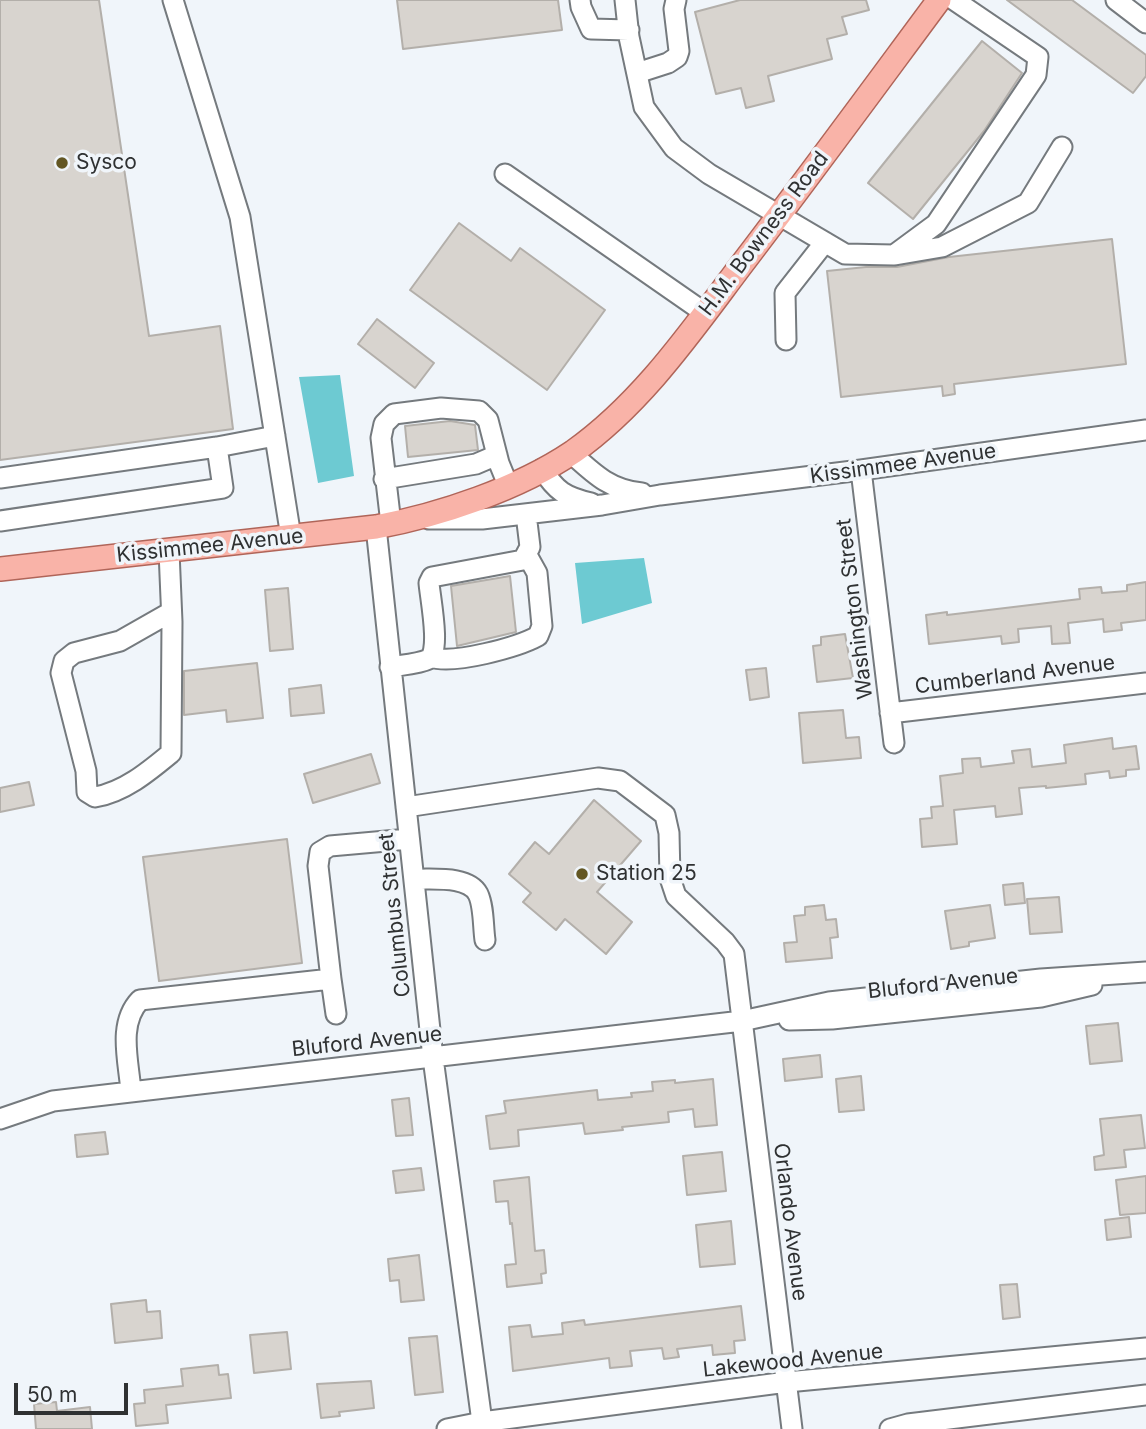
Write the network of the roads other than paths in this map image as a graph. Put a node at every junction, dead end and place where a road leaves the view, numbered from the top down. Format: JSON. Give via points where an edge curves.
{"nodes":[{"id":1,"x":173,"y":0,"type":"edge"},
{"id":2,"x":580,"y":0,"type":"edge"},
{"id":3,"x":625,"y":0,"type":"edge"},
{"id":4,"x":676,"y":0,"type":"edge"},
{"id":5,"x":939,"y":0,"type":"edge"},
{"id":6,"x":954,"y":0,"type":"edge"},
{"id":7,"x":1116,"y":0,"type":"edge"},
{"id":8,"x":1146,"y":23,"type":"edge"},
{"id":9,"x":629,"y":30,"type":"junction"},
{"id":10,"x":637,"y":73,"type":"junction"},
{"id":11,"x":1062,"y":147,"type":"dead end"},
{"id":12,"x":505,"y":174,"type":"dead end"},
{"id":13,"x":780,"y":214,"type":"junction"},
{"id":14,"x":825,"y":242,"type":"junction"},
{"id":15,"x":894,"y":255,"type":"junction"},
{"id":16,"x":705,"y":313,"type":"junction"},
{"id":17,"x":786,"y":340,"type":"dead end"},
{"id":18,"x":1146,"y":430,"type":"edge"},
{"id":19,"x":275,"y":436,"type":"junction"},
{"id":20,"x":217,"y":447,"type":"junction"},
{"id":21,"x":571,"y":453,"type":"junction"},
{"id":22,"x":497,"y":455,"type":"junction"},
{"id":23,"x":542,"y":469,"type":"junction"},
{"id":24,"x":861,"y":470,"type":"junction"},
{"id":25,"x":0,"y":478,"type":"edge"},
{"id":26,"x":384,"y":480,"type":"junction"},
{"id":27,"x":509,"y":485,"type":"junction"},
{"id":28,"x":660,"y":495,"type":"junction"},
{"id":29,"x":602,"y":505,"type":"junction"},
{"id":30,"x":526,"y":514,"type":"junction"},
{"id":31,"x":419,"y":519,"type":"junction"},
{"id":32,"x":0,"y":521,"type":"edge"},
{"id":33,"x":383,"y":526,"type":"junction"},
{"id":34,"x":291,"y":537,"type":"junction"},
{"id":35,"x":169,"y":551,"type":"junction"},
{"id":36,"x":527,"y":555,"type":"junction"},
{"id":37,"x":0,"y":569,"type":"edge"},
{"id":38,"x":171,"y":612,"type":"junction"},
{"id":39,"x":431,"y":657,"type":"junction"},
{"id":40,"x":390,"y":667,"type":"junction"},
{"id":41,"x":1146,"y":683,"type":"edge"},
{"id":42,"x":890,"y":713,"type":"junction"},
{"id":43,"x":894,"y":743,"type":"dead end"},
{"id":44,"x":406,"y":807,"type":"junction"},
{"id":45,"x":409,"y":839,"type":"junction"},
{"id":46,"x":414,"y":879,"type":"junction"},
{"id":47,"x":485,"y":940,"type":"dead end"},
{"id":48,"x":1146,"y":973,"type":"edge"},
{"id":49,"x":331,"y":979,"type":"junction"},
{"id":50,"x":336,"y":1014,"type":"dead end"},
{"id":51,"x":742,"y":1021,"type":"junction"},
{"id":52,"x":433,"y":1058,"type":"junction"},
{"id":53,"x":131,"y":1092,"type":"junction"},
{"id":54,"x":5,"y":1115,"type":"edge"},
{"id":55,"x":1146,"y":1348,"type":"edge"},
{"id":56,"x":787,"y":1382,"type":"junction"},
{"id":57,"x":1146,"y":1395,"type":"edge"},
{"id":58,"x":482,"y":1422,"type":"junction"},
{"id":59,"x":447,"y":1429,"type":"edge"},
{"id":60,"x":792,"y":1429,"type":"edge"},
{"id":61,"x":890,"y":1429,"type":"edge"}],
"edges":[{"from":1,"to":19,"type":"street","via":[[240,218]]},
{"from":2,"to":9,"type":"street","via":[[591,29]]},
{"from":3,"to":9,"type":"street"},
{"from":4,"to":10,"type":"street","via":[[677,57]]},
{"from":5,"to":13,"type":"main road","name":"H.M. Bowness Road"},
{"from":6,"to":15,"type":"street","via":[[1038,57],[1036,75],[936,224]]},
{"from":7,"to":8,"type":"street"},
{"from":9,"to":10,"type":"street"},
{"from":10,"to":13,"type":"street","via":[[644,107],[674,148],[709,174]]},
{"from":11,"to":15,"type":"street","via":[[1028,203],[942,247]]},
{"from":12,"to":16,"type":"street"},
{"from":13,"to":14,"type":"street"},
{"from":13,"to":16,"type":"main road","name":"H.M. Bowness Road"},
{"from":14,"to":15,"type":"street","via":[[845,254]]},
{"from":14,"to":17,"type":"street","via":[[785,293]]},
{"from":16,"to":21,"type":"main road","name":"H.M. Bowness Road","via":[[622,411]]},
{"from":18,"to":24,"type":"street","name":"Kissimmee Avenue"},
{"from":19,"to":20,"type":"street"},
{"from":19,"to":34,"type":"street"},
{"from":20,"to":25,"type":"street"},
{"from":20,"to":32,"type":"street","via":[[223,488]]},
{"from":21,"to":23,"type":"main road","name":"Kissimmee Avenue"},
{"from":21,"to":28,"type":"street","name":"Kissimmee Avenue","via":[[597,477],[623,492]]},
{"from":22,"to":26,"type":"street","via":[[476,464]]},
{"from":22,"to":26,"type":"street","name":"Columbus Street","via":[[488,420],[479,411],[441,408],[394,414],[382,430]]},
{"from":22,"to":27,"type":"street"},
{"from":23,"to":27,"type":"main road","name":"Kissimmee Avenue"},
{"from":23,"to":29,"type":"street","via":[[554,487],[572,499]]},
{"from":24,"to":28,"type":"street","name":"Kissimmee Avenue"},
{"from":24,"to":42,"type":"street","name":"Washington Street"},
{"from":26,"to":33,"type":"street","name":"Columbus Street"},
{"from":27,"to":31,"type":"main road","name":"Kissimmee Avenue"},
{"from":28,"to":29,"type":"street","name":"Kissimmee Avenue"},
{"from":29,"to":30,"type":"street","name":"Kissimmee Avenue"},
{"from":30,"to":31,"type":"street","name":"Kissimmee Avenue"},
{"from":30,"to":36,"type":"street"},
{"from":31,"to":33,"type":"main road","name":"Kissimmee Avenue"},
{"from":33,"to":34,"type":"main road","name":"Kissimmee Avenue"},
{"from":33,"to":40,"type":"street","name":"Columbus Street"},
{"from":34,"to":35,"type":"main road","name":"Kissimmee Avenue"},
{"from":35,"to":37,"type":"main road","name":"Kissimmee Avenue"},
{"from":35,"to":38,"type":"street"},
{"from":36,"to":39,"type":"street","via":[[517,563],[432,577],[435,636]]},
{"from":36,"to":39,"type":"street","via":[[537,573],[542,626],[538,636],[499,651]]},
{"from":38,"to":38,"type":"street","via":[[171,754],[125,786],[94,797],[88,792],[61,673],[64,661],[74,653],[120,641]]},
{"from":39,"to":40,"type":"street"},
{"from":40,"to":44,"type":"street","name":"Columbus Street"},
{"from":41,"to":42,"type":"street","name":"Cumberland Avenue"},
{"from":42,"to":43,"type":"street","name":"Washington Street"},
{"from":44,"to":45,"type":"street","name":"Columbus Street"},
{"from":44,"to":51,"type":"street","name":"Orlando Avenue","via":[[598,778],[620,781],[665,815],[670,878],[676,896],[734,954]]},
{"from":45,"to":46,"type":"street","name":"Columbus Street"},
{"from":45,"to":49,"type":"street","via":[[330,846],[320,852]]},
{"from":46,"to":47,"type":"street","via":[[457,881],[471,887],[478,895]]},
{"from":46,"to":52,"type":"street","name":"Columbus Street"},
{"from":48,"to":51,"type":"street","name":"Bluford Avenue","via":[[1041,979],[829,1002]]},
{"from":49,"to":50,"type":"street"},
{"from":49,"to":53,"type":"street","via":[[140,1000],[126,1022]]},
{"from":51,"to":52,"type":"street","name":"Bluford Avenue"},
{"from":51,"to":56,"type":"street","name":"Orlando Avenue"},
{"from":52,"to":53,"type":"street","name":"Bluford Avenue"},
{"from":52,"to":58,"type":"street","name":"Columbus Street"},
{"from":53,"to":54,"type":"street","name":"Bluford Avenue","via":[[53,1101]]},
{"from":55,"to":56,"type":"street","name":"Lakewood Avenue"},
{"from":56,"to":58,"type":"street","name":"Lakewood Avenue"},
{"from":56,"to":60,"type":"street","name":"Orlando Avenue"},
{"from":57,"to":61,"type":"street"},
{"from":58,"to":59,"type":"street","name":"Lakewood Avenue"}]}
